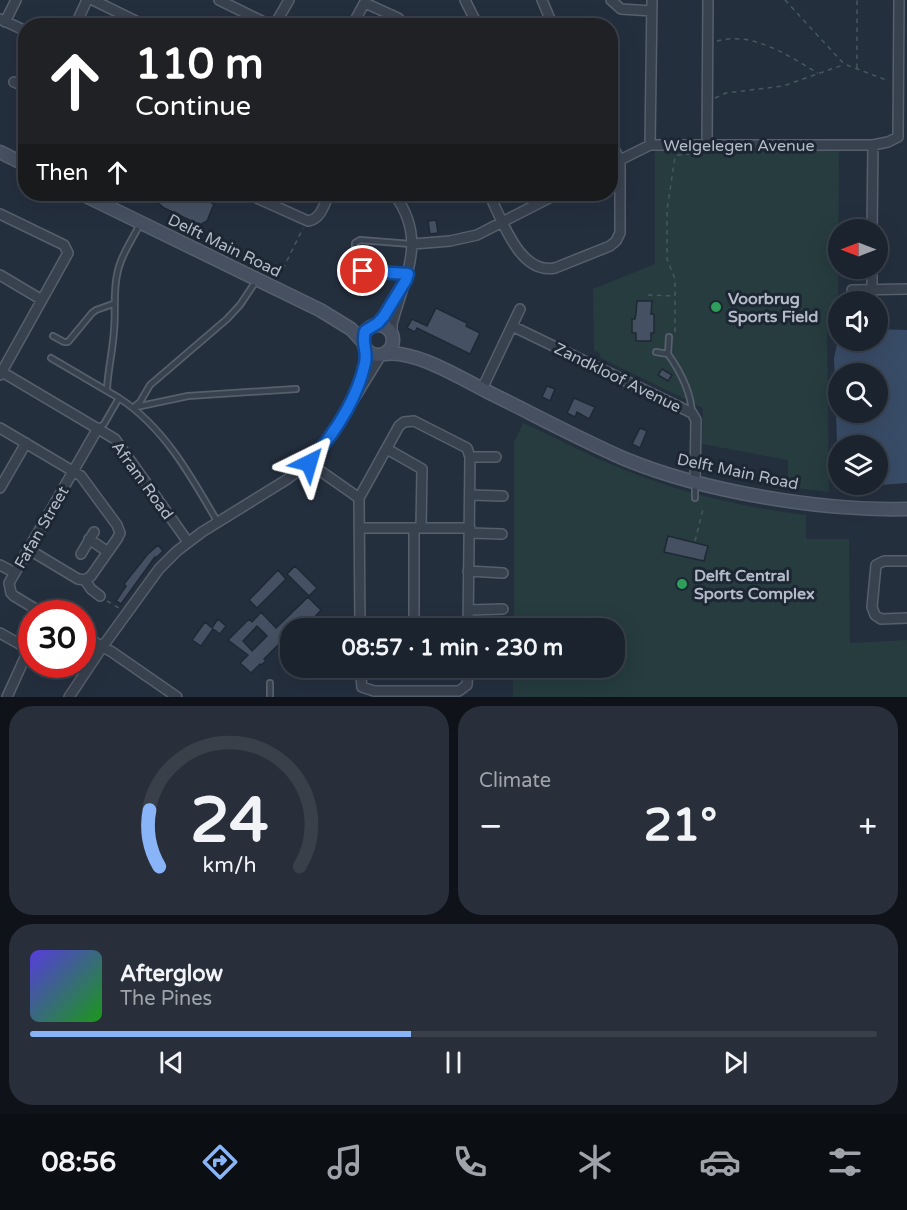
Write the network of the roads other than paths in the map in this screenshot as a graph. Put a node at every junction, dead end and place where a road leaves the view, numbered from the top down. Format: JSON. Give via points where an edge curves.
{"nodes":[{"id":1,"x":16,"y":0,"type":"edge"},
{"id":2,"x":87,"y":0,"type":"edge"},
{"id":3,"x":93,"y":0,"type":"edge"},
{"id":4,"x":219,"y":0,"type":"edge"},
{"id":5,"x":289,"y":0,"type":"edge"},
{"id":6,"x":465,"y":0,"type":"edge"},
{"id":7,"x":542,"y":0,"type":"edge"},
{"id":8,"x":611,"y":0,"type":"edge"},
{"id":9,"x":652,"y":0,"type":"edge"},
{"id":10,"x":708,"y":0,"type":"edge"},
{"id":11,"x":899,"y":0,"type":"edge"},
{"id":12,"x":365,"y":1,"type":"edge"},
{"id":13,"x":652,"y":11,"type":"junction"},
{"id":14,"x":903,"y":14,"type":"edge"},
{"id":15,"x":79,"y":18,"type":"edge"},
{"id":16,"x":130,"y":18,"type":"edge"},
{"id":17,"x":256,"y":18,"type":"edge"},
{"id":18,"x":278,"y":18,"type":"edge"},
{"id":19,"x":356,"y":18,"type":"edge"},
{"id":20,"x":398,"y":18,"type":"edge"},
{"id":21,"x":474,"y":18,"type":"edge"},
{"id":22,"x":550,"y":18,"type":"edge"},
{"id":23,"x":3,"y":20,"type":"edge"},
{"id":24,"x":18,"y":27,"type":"edge"},
{"id":25,"x":14,"y":82,"type":"dead end"},
{"id":26,"x":18,"y":84,"type":"edge"},
{"id":27,"x":903,"y":84,"type":"edge"},
{"id":28,"x":903,"y":139,"type":"edge"},
{"id":29,"x":650,"y":145,"type":"junction"},
{"id":30,"x":707,"y":145,"type":"junction"},
{"id":31,"x":873,"y":145,"type":"junction"},
{"id":32,"x":0,"y":152,"type":"edge"},
{"id":33,"x":618,"y":156,"type":"edge"},
{"id":34,"x":620,"y":160,"type":"junction"},
{"id":35,"x":18,"y":161,"type":"edge"},
{"id":36,"x":97,"y":201,"type":"edge"},
{"id":37,"x":263,"y":201,"type":"edge"},
{"id":38,"x":326,"y":201,"type":"edge"},
{"id":39,"x":398,"y":201,"type":"edge"},
{"id":40,"x":493,"y":201,"type":"edge"},
{"id":41,"x":543,"y":201,"type":"edge"},
{"id":42,"x":0,"y":214,"type":"edge"},
{"id":43,"x":872,"y":219,"type":"edge"},
{"id":44,"x":503,"y":221,"type":"junction"},
{"id":45,"x":141,"y":222,"type":"junction"},
{"id":46,"x":413,"y":244,"type":"junction"},
{"id":47,"x":0,"y":275,"type":"edge"},
{"id":48,"x":407,"y":277,"type":"junction"},
{"id":49,"x":258,"y":279,"type":"junction"},
{"id":50,"x":872,"y":279,"type":"edge"},
{"id":51,"x":907,"y":289,"type":"edge"},
{"id":52,"x":852,"y":290,"type":"dead end"},
{"id":53,"x":872,"y":290,"type":"junction"},
{"id":54,"x":42,"y":300,"type":"junction"},
{"id":55,"x":113,"y":304,"type":"junction"},
{"id":56,"x":520,"y":309,"type":"dead end"},
{"id":57,"x":320,"y":310,"type":"junction"},
{"id":58,"x":373,"y":326,"type":"junction"},
{"id":59,"x":512,"y":326,"type":"junction"},
{"id":60,"x":53,"y":336,"type":"dead end"},
{"id":61,"x":393,"y":336,"type":"junction"},
{"id":62,"x":669,"y":339,"type":"road end"},
{"id":63,"x":364,"y":345,"type":"junction"},
{"id":64,"x":656,"y":352,"type":"dead end"},
{"id":65,"x":668,"y":354,"type":"junction"},
{"id":66,"x":382,"y":355,"type":"junction"},
{"id":67,"x":51,"y":358,"type":"dead end"},
{"id":68,"x":440,"y":369,"type":"junction"},
{"id":69,"x":1,"y":374,"type":"edge"},
{"id":70,"x":107,"y":389,"type":"junction"},
{"id":71,"x":296,"y":389,"type":"dead end"},
{"id":72,"x":482,"y":389,"type":"junction"},
{"id":73,"x":119,"y":398,"type":"junction"},
{"id":74,"x":352,"y":401,"type":"junction"},
{"id":75,"x":134,"y":407,"type":"junction"},
{"id":76,"x":692,"y":413,"type":"junction"},
{"id":77,"x":98,"y":428,"type":"junction"},
{"id":78,"x":0,"y":429,"type":"edge"},
{"id":79,"x":26,"y":443,"type":"junction"},
{"id":80,"x":387,"y":449,"type":"junction"},
{"id":81,"x":470,"y":457,"type":"junction"},
{"id":82,"x":496,"y":457,"type":"dead end"},
{"id":83,"x":309,"y":463,"type":"junction"},
{"id":84,"x":73,"y":471,"type":"junction"},
{"id":85,"x":695,"y":482,"type":"junction"},
{"id":86,"x":0,"y":488,"type":"edge"},
{"id":87,"x":470,"y":495,"type":"junction"},
{"id":88,"x":503,"y":495,"type":"dead end"},
{"id":89,"x":359,"y":498,"type":"junction"},
{"id":90,"x":694,"y":498,"type":"dead end"},
{"id":91,"x":907,"y":509,"type":"edge"},
{"id":92,"x":217,"y":522,"type":"junction"},
{"id":93,"x":359,"y":528,"type":"junction"},
{"id":94,"x":418,"y":528,"type":"junction"},
{"id":95,"x":470,"y":531,"type":"junction"},
{"id":96,"x":502,"y":534,"type":"dead end"},
{"id":97,"x":188,"y":542,"type":"junction"},
{"id":98,"x":28,"y":549,"type":"junction"},
{"id":99,"x":108,"y":552,"type":"junction"},
{"id":100,"x":81,"y":554,"type":"dead end"},
{"id":101,"x":907,"y":561,"type":"edge"},
{"id":102,"x":0,"y":565,"type":"edge"},
{"id":103,"x":468,"y":571,"type":"junction"},
{"id":104,"x":15,"y":573,"type":"junction"},
{"id":105,"x":503,"y":573,"type":"dead end"},
{"id":106,"x":85,"y":580,"type":"junction"},
{"id":107,"x":100,"y":596,"type":"road end"},
{"id":108,"x":21,"y":600,"type":"edge"},
{"id":109,"x":503,"y":609,"type":"dead end"},
{"id":110,"x":468,"y":610,"type":"junction"},
{"id":111,"x":360,"y":618,"type":"edge"},
{"id":112,"x":414,"y":618,"type":"edge"},
{"id":113,"x":468,"y":618,"type":"edge"},
{"id":114,"x":907,"y":618,"type":"edge"},
{"id":115,"x":0,"y":633,"type":"edge"},
{"id":116,"x":96,"y":642,"type":"edge"},
{"id":117,"x":103,"y":646,"type":"junction"},
{"id":118,"x":361,"y":678,"type":"edge"},
{"id":119,"x":469,"y":678,"type":"edge"},
{"id":120,"x":270,"y":683,"type":"dead end"},
{"id":121,"x":374,"y":694,"type":"edge"},
{"id":122,"x":411,"y":694,"type":"edge"},
{"id":123,"x":450,"y":694,"type":"edge"},
{"id":124,"x":6,"y":697,"type":"edge"},
{"id":125,"x":69,"y":697,"type":"edge"},
{"id":126,"x":177,"y":697,"type":"edge"},
{"id":127,"x":270,"y":697,"type":"edge"}],
"edges":[{"from":1,"to":23,"type":"street"},
{"from":2,"to":15,"type":"street"},
{"from":3,"to":16,"type":"street"},
{"from":4,"to":17,"type":"street"},
{"from":5,"to":18,"type":"street"},
{"from":6,"to":21,"type":"street"},
{"from":7,"to":22,"type":"street"},
{"from":8,"to":13,"type":"street","via":[[621,9]]},
{"from":9,"to":13,"type":"street"},
{"from":10,"to":30,"type":"street"},
{"from":11,"to":14,"type":"street"},
{"from":12,"to":19,"type":"street"},
{"from":12,"to":20,"type":"street"},
{"from":13,"to":29,"type":"street"},
{"from":14,"to":27,"type":"street"},
{"from":23,"to":24,"type":"street"},
{"from":25,"to":26,"type":"street"},
{"from":27,"to":28,"type":"street"},
{"from":28,"to":31,"type":"street","name":"Welgelegen Avenue"},
{"from":29,"to":30,"type":"street","name":"Welgelegen Avenue"},
{"from":29,"to":34,"type":"street","name":"Welgelegen Avenue"},
{"from":30,"to":31,"type":"street","name":"Welgelegen Avenue"},
{"from":31,"to":43,"type":"street"},
{"from":32,"to":35,"type":"street"},
{"from":33,"to":34,"type":"street"},
{"from":34,"to":44,"type":"street","via":[[620,234],[610,246],[546,269],[523,257]]},
{"from":36,"to":45,"type":"street","name":"Delft Main Road"},
{"from":37,"to":38,"type":"street","via":[[311,221],[320,215]]},
{"from":39,"to":46,"type":"street","via":[[407,215]]},
{"from":40,"to":44,"type":"street"},
{"from":41,"to":44,"type":"street"},
{"from":42,"to":54,"type":"street","via":[[68,250]]},
{"from":44,"to":46,"type":"street","via":[[464,239]]},
{"from":45,"to":49,"type":"street","name":"Delft Main Road"},
{"from":45,"to":55,"type":"lane","via":[[117,273]]},
{"from":46,"to":48,"type":"street"},
{"from":46,"to":48,"type":"lane","via":[[360,240],[355,243],[354,270]]},
{"from":47,"to":54,"type":"street"},
{"from":48,"to":58,"type":"street","via":[[384,316]]},
{"from":48,"to":61,"type":"street","via":[[392,324]]},
{"from":49,"to":57,"type":"street","name":"Delft Main Road"},
{"from":49,"to":75,"type":"lane","via":[[227,319],[150,385]]},
{"from":50,"to":53,"type":"street"},
{"from":51,"to":53,"type":"street"},
{"from":52,"to":53,"type":"street"},
{"from":54,"to":69,"type":"street"},
{"from":55,"to":60,"type":"lane","via":[[96,310],[68,342]]},
{"from":55,"to":70,"type":"lane"},
{"from":56,"to":59,"type":"street"},
{"from":57,"to":58,"type":"street","name":"Delft Main Road"},
{"from":57,"to":63,"type":"street","name":"Delft Main Road","via":[[351,329]]},
{"from":58,"to":61,"type":"street","via":[[385,327]]},
{"from":58,"to":63,"type":"street","via":[[365,331]]},
{"from":59,"to":72,"type":"street"},
{"from":59,"to":76,"type":"street","name":"Zandkloof Avenue"},
{"from":61,"to":66,"type":"street","via":[[390,350]]},
{"from":61,"to":68,"type":"street","name":"Delft Main Road"},
{"from":62,"to":65,"type":"lane"},
{"from":63,"to":66,"type":"street","via":[[372,354]]},
{"from":63,"to":74,"type":"street","via":[[366,360]]},
{"from":64,"to":65,"type":"lane"},
{"from":65,"to":76,"type":"lane","via":[[691,399]]},
{"from":66,"to":68,"type":"street","name":"Delft Main Road","via":[[399,354]]},
{"from":66,"to":74,"type":"street"},
{"from":67,"to":70,"type":"lane"},
{"from":68,"to":72,"type":"street","name":"Delft Main Road"},
{"from":69,"to":77,"type":"street","name":"Afram Road"},
{"from":70,"to":73,"type":"lane"},
{"from":71,"to":75,"type":"lane","via":[[188,396]]},
{"from":72,"to":85,"type":"street","name":"Delft Main Road","via":[[625,458]]},
{"from":73,"to":75,"type":"lane"},
{"from":73,"to":77,"type":"lane"},
{"from":74,"to":83,"type":"street"},
{"from":75,"to":92,"type":"lane","via":[[170,446]]},
{"from":76,"to":85,"type":"street","name":"Zandkloof Avenue","via":[[696,420]]},
{"from":77,"to":84,"type":"street","name":"Fafan Street"},
{"from":77,"to":97,"type":"street","name":"Afram Road","via":[[115,439]]},
{"from":78,"to":79,"type":"street"},
{"from":79,"to":84,"type":"street"},
{"from":79,"to":86,"type":"street"},
{"from":80,"to":81,"type":"street","via":[[399,426],[411,420],[464,445]]},
{"from":80,"to":89,"type":"street"},
{"from":80,"to":94,"type":"street","via":[[422,469]]},
{"from":81,"to":82,"type":"street"},
{"from":81,"to":87,"type":"street"},
{"from":83,"to":89,"type":"street"},
{"from":83,"to":92,"type":"street"},
{"from":84,"to":98,"type":"street","name":"Fafan Street"},
{"from":84,"to":99,"type":"street","via":[[87,482],[117,525],[120,533]]},
{"from":85,"to":90,"type":"lane"},
{"from":85,"to":91,"type":"street","name":"Delft Main Road","via":[[792,501]]},
{"from":87,"to":88,"type":"street"},
{"from":87,"to":95,"type":"street"},
{"from":89,"to":93,"type":"street"},
{"from":92,"to":97,"type":"street"},
{"from":93,"to":94,"type":"street"},
{"from":93,"to":111,"type":"street"},
{"from":94,"to":95,"type":"street"},
{"from":94,"to":112,"type":"street"},
{"from":95,"to":96,"type":"street"},
{"from":95,"to":103,"type":"street"},
{"from":97,"to":117,"type":"street","via":[[159,569]]},
{"from":98,"to":104,"type":"street","name":"Fafan Street"},
{"from":98,"to":106,"type":"street"},
{"from":99,"to":100,"type":"street","via":[[91,536]]},
{"from":99,"to":106,"type":"street"},
{"from":101,"to":114,"type":"street","via":[[876,565],[872,607],[881,619]]},
{"from":102,"to":104,"type":"street"},
{"from":103,"to":105,"type":"street"},
{"from":103,"to":110,"type":"street"},
{"from":104,"to":108,"type":"street","name":"Fafan Street","via":[[9,583],[10,593]]},
{"from":106,"to":107,"type":"street"},
{"from":109,"to":110,"type":"street"},
{"from":110,"to":113,"type":"street"},
{"from":115,"to":124,"type":"street","via":[[23,646],[27,653]]},
{"from":116,"to":117,"type":"street"},
{"from":117,"to":125,"type":"street"},
{"from":117,"to":126,"type":"street"},
{"from":118,"to":121,"type":"street","via":[[362,687]]},
{"from":119,"to":123,"type":"street","via":[[466,687]]},
{"from":120,"to":127,"type":"lane"},
{"from":121,"to":122,"type":"street"},
{"from":122,"to":123,"type":"street"}]}
